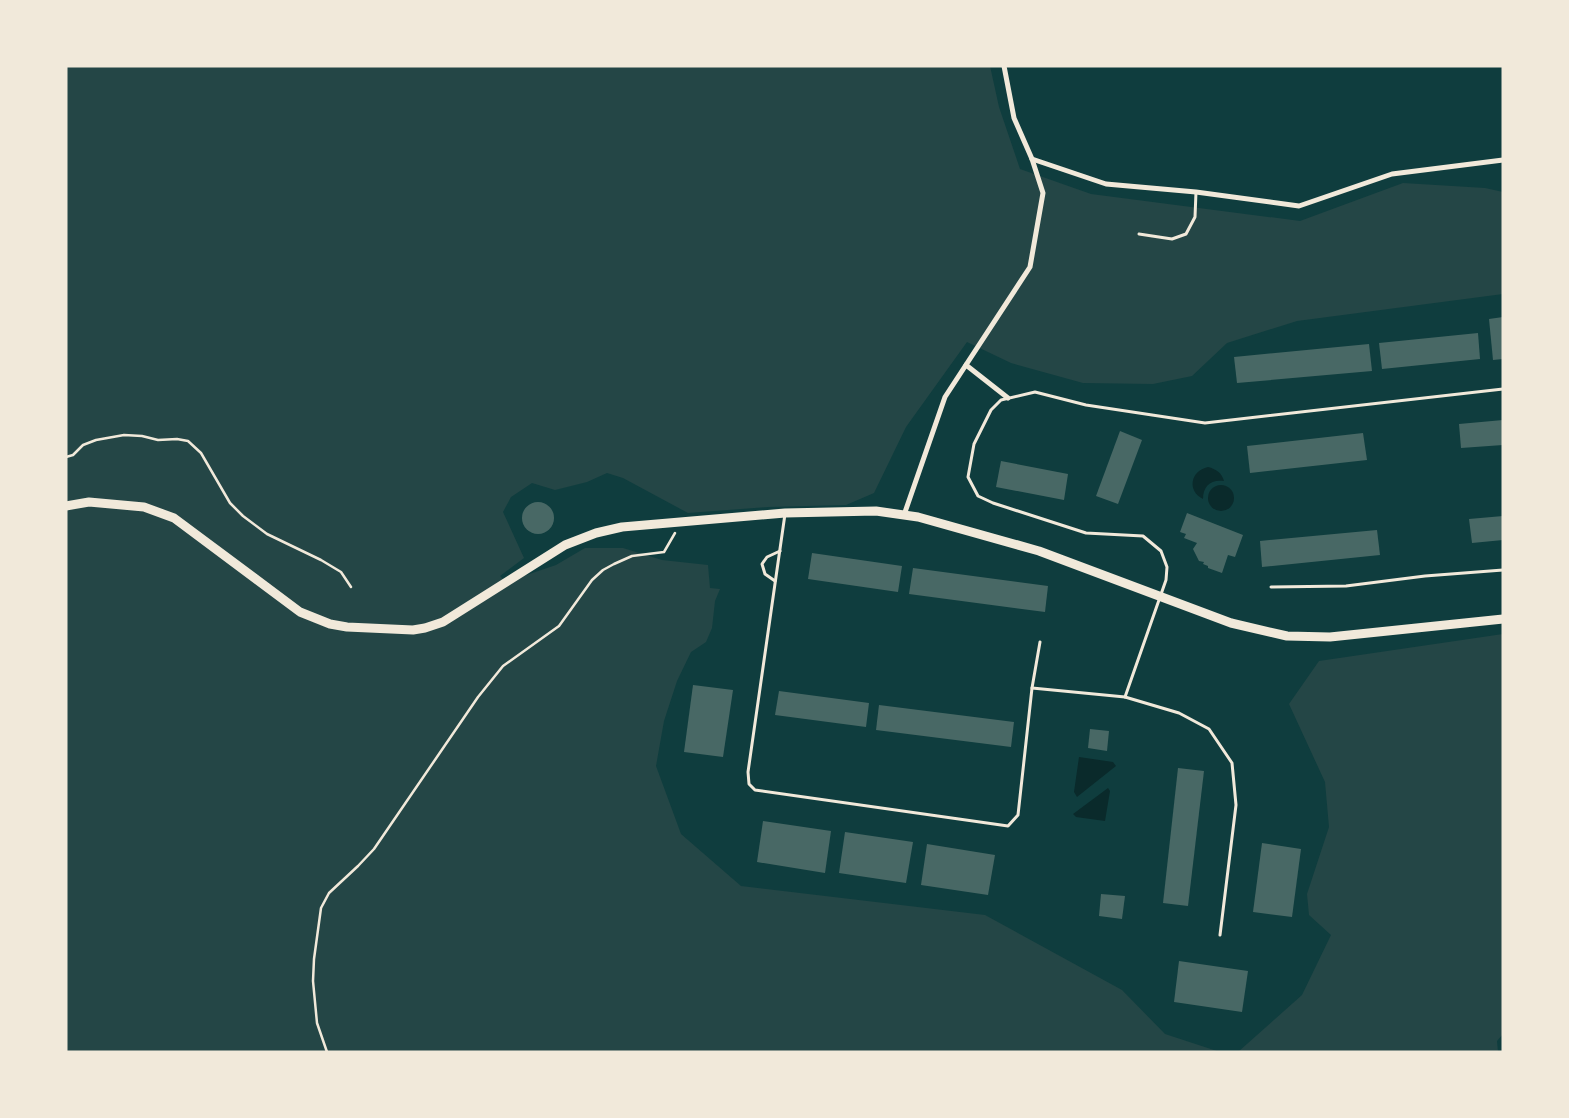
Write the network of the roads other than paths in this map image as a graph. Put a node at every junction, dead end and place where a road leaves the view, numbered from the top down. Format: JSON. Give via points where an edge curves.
{"nodes":[{"id":1,"x":1004,"y":66,"type":"edge"},
{"id":2,"x":1032,"y":160,"type":"junction"},
{"id":3,"x":1503,"y":160,"type":"edge"},
{"id":4,"x":1196,"y":192,"type":"junction"},
{"id":5,"x":1139,"y":234,"type":"dead end"},
{"id":6,"x":966,"y":365,"type":"junction"},
{"id":7,"x":1503,"y":388,"type":"edge"},
{"id":8,"x":1008,"y":398,"type":"junction"},
{"id":9,"x":66,"y":506,"type":"edge"},
{"id":10,"x":785,"y":514,"type":"junction"},
{"id":11,"x":904,"y":515,"type":"junction"},
{"id":12,"x":780,"y":551,"type":"junction"},
{"id":13,"x":1503,"y":570,"type":"edge"},
{"id":14,"x":775,"y":582,"type":"junction"},
{"id":15,"x":1272,"y":587,"type":"dead end"},
{"id":16,"x":1161,"y":597,"type":"junction"},
{"id":17,"x":1503,"y":619,"type":"edge"},
{"id":18,"x":1040,"y":642,"type":"dead end"},
{"id":19,"x":1032,"y":688,"type":"junction"},
{"id":20,"x":1125,"y":697,"type":"junction"},
{"id":21,"x":1220,"y":935,"type":"dead end"}],
"edges":[{"from":1,"to":2,"type":"street","via":[[1014,118]]},
{"from":2,"to":4,"type":"street","via":[[1106,184]]},
{"from":2,"to":6,"type":"street","via":[[1042,193],[1030,267]]},
{"from":3,"to":4,"type":"street","via":[[1392,174],[1299,206]]},
{"from":4,"to":5,"type":"lane","via":[[1195,217],[1186,234],[1172,239]]},
{"from":6,"to":8,"type":"street"},
{"from":6,"to":11,"type":"street","via":[[945,397]]},
{"from":7,"to":8,"type":"lane","via":[[1205,423],[1086,405],[1035,392]]},
{"from":8,"to":16,"type":"lane","via":[[991,410],[974,444],[968,478],[978,496],[1086,533],[1144,536],[1161,550],[1167,568]]},
{"from":9,"to":10,"type":"street","via":[[89,502],[152,510],[174,518],[300,612],[347,627],[413,630],[443,622],[565,545],[584,537],[622,527]]},
{"from":10,"to":11,"type":"street","via":[[876,511]]},
{"from":10,"to":12,"type":"lane"},
{"from":11,"to":16,"type":"street","via":[[1039,551]]},
{"from":12,"to":14,"type":"lane"},
{"from":12,"to":14,"type":"lane","via":[[767,557],[762,564],[764,574]]},
{"from":13,"to":15,"type":"lane","via":[[1346,586]]},
{"from":14,"to":19,"type":"lane","via":[[748,772],[749,784],[755,790],[1008,826],[1018,815]]},
{"from":16,"to":17,"type":"street","via":[[1231,623],[1308,638]]},
{"from":16,"to":20,"type":"lane"},
{"from":18,"to":19,"type":"lane"},
{"from":19,"to":20,"type":"lane"},
{"from":20,"to":21,"type":"lane","via":[[1179,713],[1209,729],[1232,763],[1236,805]]}]}
